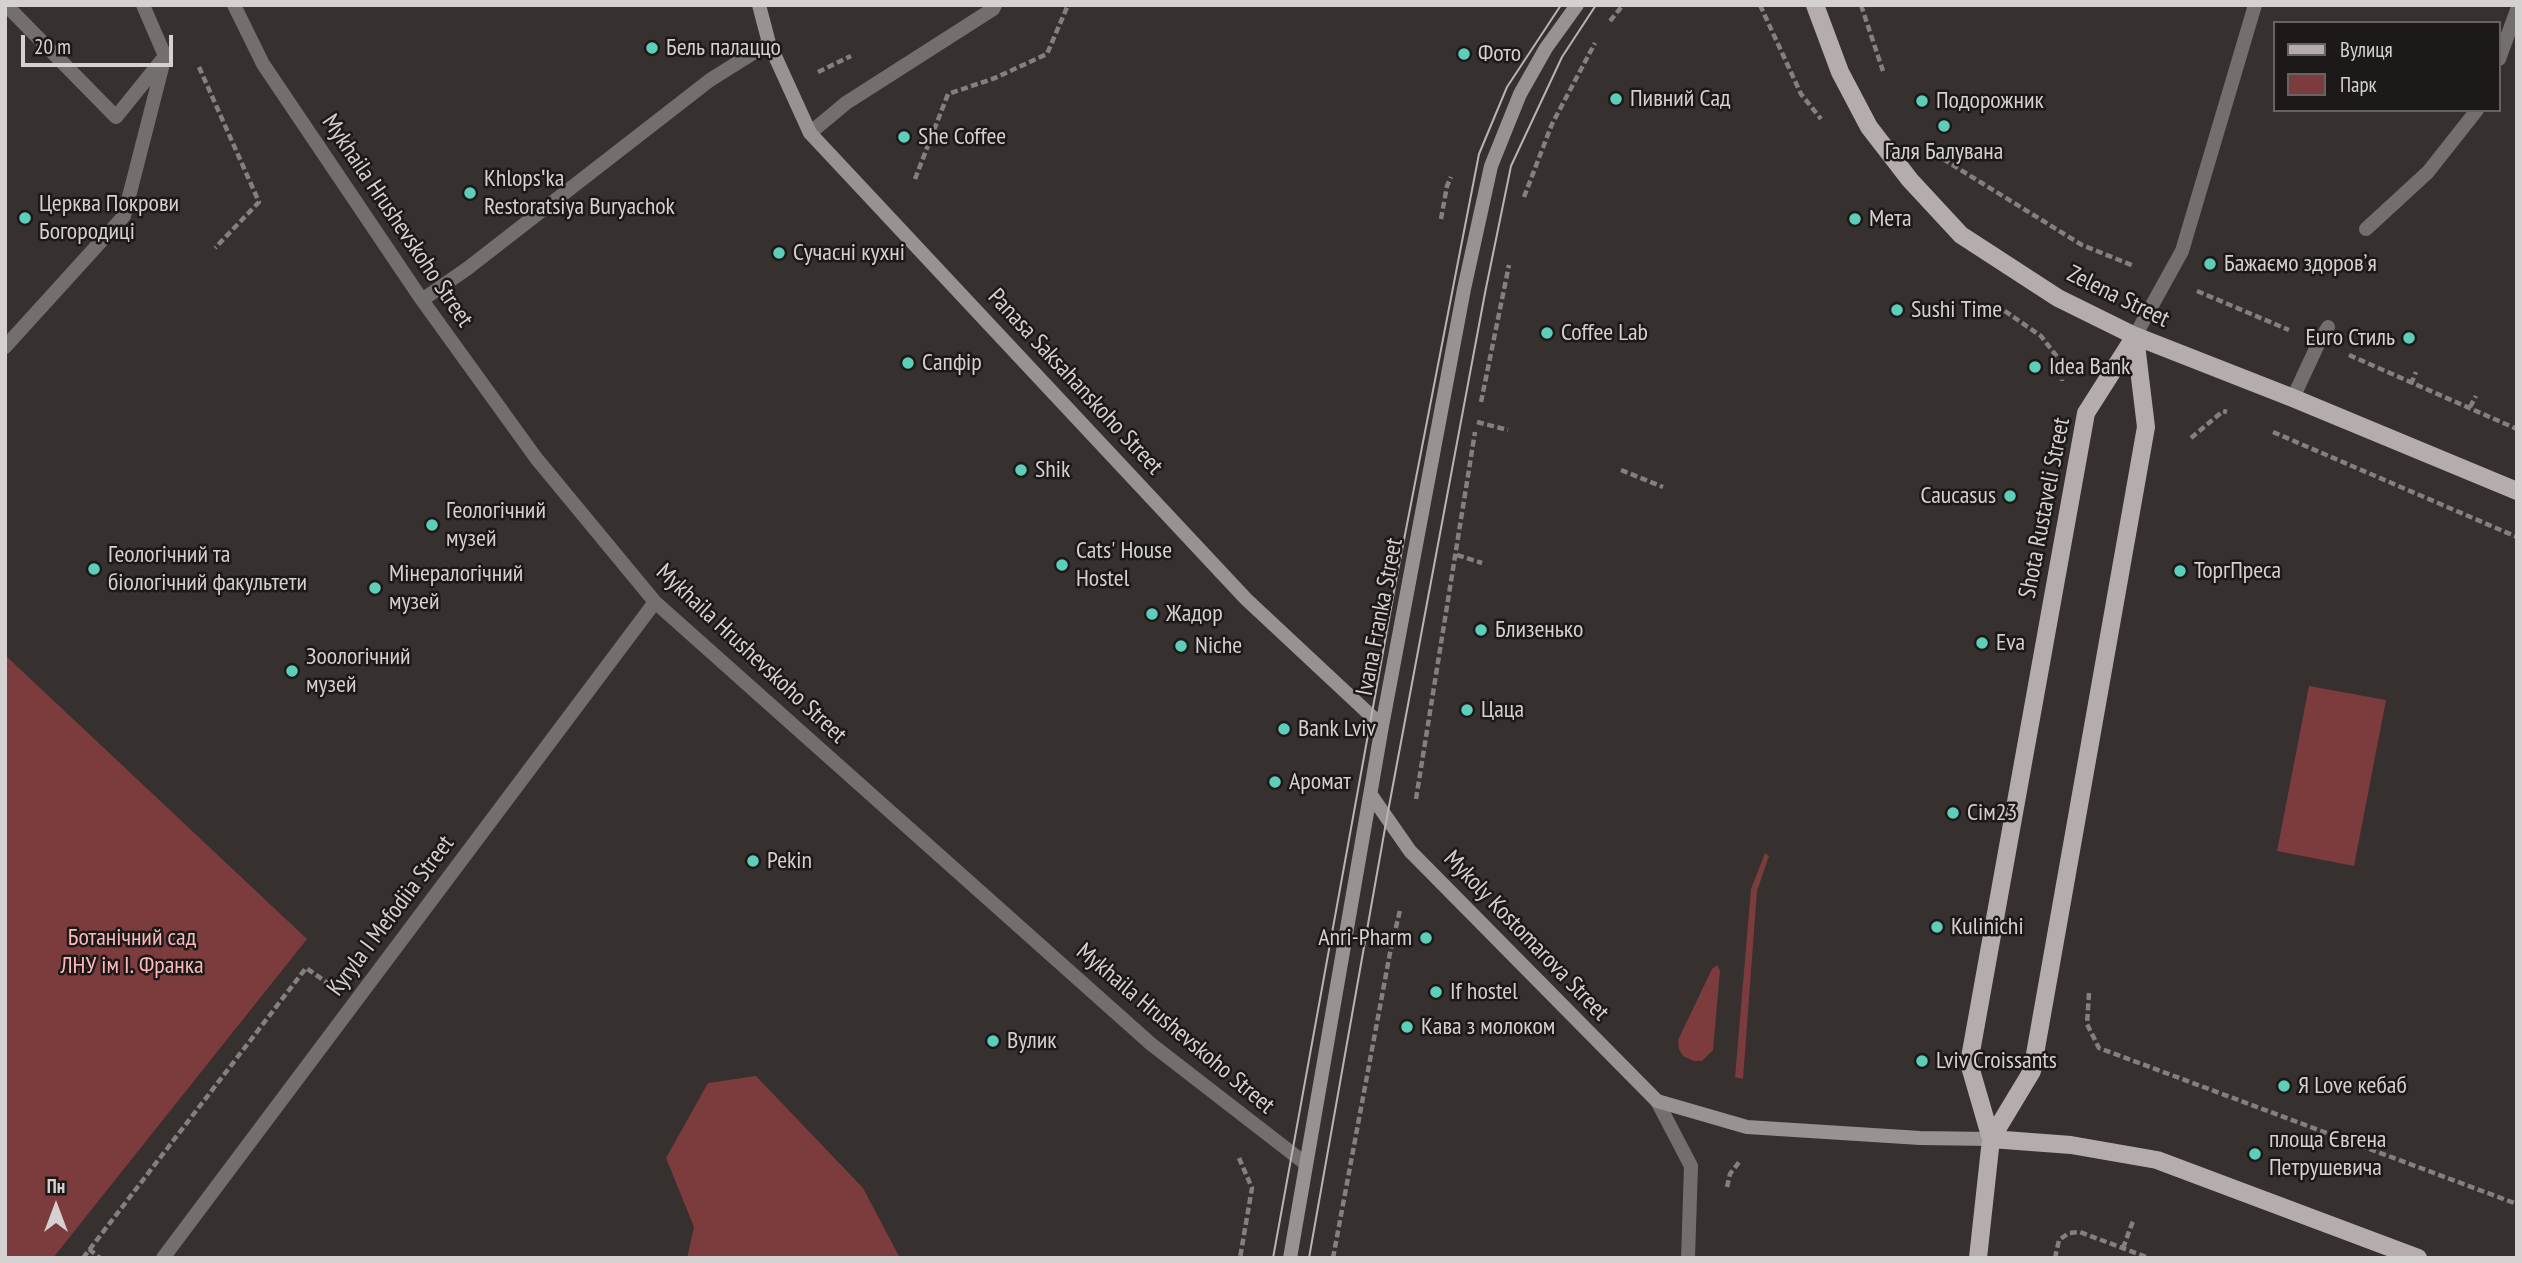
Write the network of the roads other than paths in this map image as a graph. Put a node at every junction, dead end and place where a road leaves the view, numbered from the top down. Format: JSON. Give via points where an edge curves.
{"nodes":[{"id":1,"x":6,"y":5,"type":"edge"},
{"id":2,"x":143,"y":5,"type":"edge"},
{"id":3,"x":234,"y":5,"type":"edge"},
{"id":4,"x":759,"y":5,"type":"edge"},
{"id":5,"x":995,"y":5,"type":"edge"},
{"id":6,"x":1577,"y":5,"type":"edge"},
{"id":7,"x":1815,"y":5,"type":"edge"},
{"id":8,"x":2255,"y":5,"type":"edge"},
{"id":9,"x":2517,"y":10,"type":"edge"},
{"id":10,"x":769,"y":43,"type":"junction"},
{"id":11,"x":2501,"y":54,"type":"edge"},
{"id":12,"x":165,"y":56,"type":"junction"},
{"id":13,"x":2475,"y":112,"type":"edge"},
{"id":14,"x":810,"y":133,"type":"junction"},
{"id":15,"x":2366,"y":229,"type":"dead end"},
{"id":16,"x":422,"y":300,"type":"junction"},
{"id":17,"x":2328,"y":327,"type":"dead end"},
{"id":18,"x":2135,"y":336,"type":"junction"},
{"id":19,"x":5,"y":346,"type":"edge"},
{"id":20,"x":2293,"y":398,"type":"junction"},
{"id":21,"x":2517,"y":491,"type":"edge"},
{"id":22,"x":655,"y":602,"type":"junction"},
{"id":23,"x":1382,"y":726,"type":"junction"},
{"id":24,"x":1371,"y":795,"type":"junction"},
{"id":25,"x":1657,"y":1101,"type":"junction"},
{"id":26,"x":1991,"y":1139,"type":"junction"},
{"id":27,"x":1306,"y":1164,"type":"junction"},
{"id":28,"x":163,"y":1258,"type":"edge"},
{"id":29,"x":1290,"y":1258,"type":"edge"},
{"id":30,"x":1688,"y":1258,"type":"edge"},
{"id":31,"x":1978,"y":1258,"type":"edge"},
{"id":32,"x":2418,"y":1258,"type":"edge"}],
"edges":[{"from":1,"to":12,"type":"street","via":[[116,117]]},
{"from":2,"to":12,"type":"street"},
{"from":3,"to":16,"type":"street","name":"Mykhaila Hrushevskoho Street","via":[[263,64]]},
{"from":4,"to":10,"type":"street","name":"Panasa Saksahanskoho Street"},
{"from":5,"to":14,"type":"street","via":[[846,103]]},
{"from":6,"to":23,"type":"street","name":"Ivana Franka Street","via":[[1520,94],[1491,166]]},
{"from":7,"to":18,"type":"main road","name":"Zelena Street","via":[[1840,72],[1869,127],[1961,235],[2058,298]]},
{"from":8,"to":18,"type":"street","via":[[2182,251]]},
{"from":9,"to":11,"type":"street"},
{"from":10,"to":14,"type":"street","name":"Panasa Saksahanskoho Street"},
{"from":10,"to":16,"type":"street","via":[[710,80]]},
{"from":12,"to":19,"type":"street","via":[[124,216]]},
{"from":13,"to":15,"type":"street","via":[[2428,172]]},
{"from":14,"to":23,"type":"street","name":"Panasa Saksahanskoho Street","via":[[1246,599]]},
{"from":16,"to":22,"type":"street","name":"Mykhaila Hrushevskoho Street","via":[[536,458]]},
{"from":17,"to":20,"type":"street"},
{"from":18,"to":20,"type":"main road","name":"Zelena Street"},
{"from":18,"to":26,"type":"main road","name":"Shota Rustaveli Street","via":[[2146,427],[2032,1071]]},
{"from":18,"to":26,"type":"main road","name":"Shota Rustaveli Street","via":[[2086,412],[1969,1063]]},
{"from":20,"to":21,"type":"main road","name":"Zelena Street"},
{"from":22,"to":27,"type":"street","name":"Mykhaila Hrushevskoho Street","via":[[1151,1045]]},
{"from":22,"to":28,"type":"street","name":"Kyryla I Mefodiia Street"},
{"from":23,"to":24,"type":"street","name":"Ivana Franka Street"},
{"from":24,"to":25,"type":"street","name":"Mykoly Kostomarova Street","via":[[1410,850]]},
{"from":24,"to":27,"type":"street","name":"Ivana Franka Street"},
{"from":25,"to":26,"type":"street","name":"Mykoly Kostomarova Street","via":[[1748,1127]]},
{"from":25,"to":30,"type":"street","name":"Mykoly Kostomarova Street","via":[[1691,1166]]},
{"from":26,"to":31,"type":"main road","name":"Shota Rustaveli Street"},
{"from":26,"to":32,"type":"main road","via":[[2071,1145],[2157,1160]]},
{"from":27,"to":29,"type":"street","name":"Ivana Franka Street"}]}
